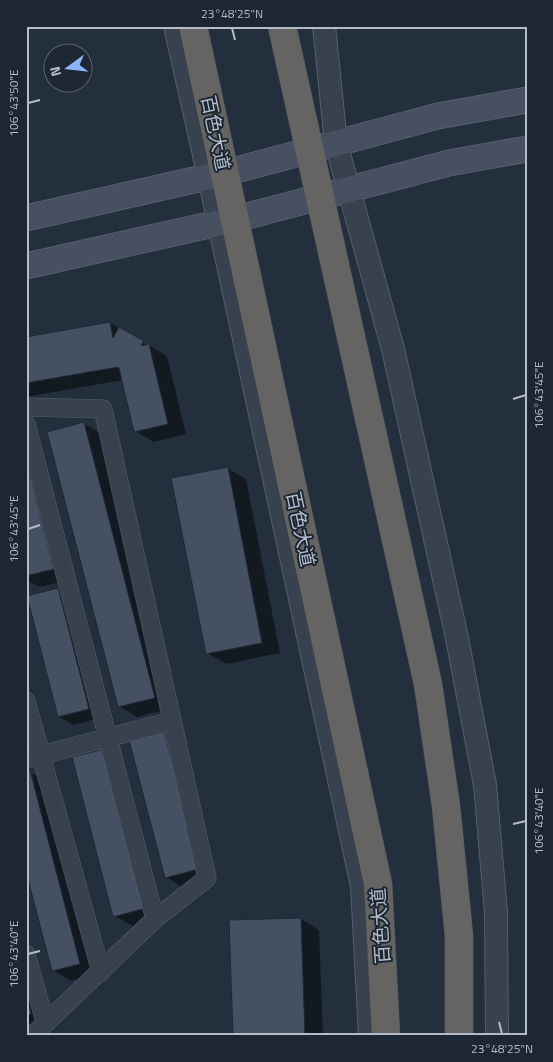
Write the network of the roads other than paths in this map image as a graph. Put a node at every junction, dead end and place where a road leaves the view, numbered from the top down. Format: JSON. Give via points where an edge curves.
{"nodes":[{"id":1,"x":175,"y":26,"type":"edge"},
{"id":2,"x":193,"y":26,"type":"edge"},
{"id":3,"x":282,"y":26,"type":"edge"},
{"id":4,"x":324,"y":26,"type":"edge"},
{"id":5,"x":527,"y":100,"type":"edge"},
{"id":6,"x":336,"y":143,"type":"junction"},
{"id":7,"x":527,"y":149,"type":"edge"},
{"id":8,"x":309,"y":151,"type":"junction"},
{"id":9,"x":217,"y":175,"type":"junction"},
{"id":10,"x":348,"y":189,"type":"junction"},
{"id":11,"x":319,"y":197,"type":"junction"},
{"id":12,"x":26,"y":218,"type":"edge"},
{"id":13,"x":227,"y":221,"type":"junction"},
{"id":14,"x":26,"y":266,"type":"edge"},
{"id":15,"x":26,"y":406,"type":"edge"},
{"id":16,"x":26,"y":424,"type":"edge"},
{"id":17,"x":26,"y":701,"type":"edge"},
{"id":18,"x":172,"y":721,"type":"junction"},
{"id":19,"x":108,"y":737,"type":"junction"},
{"id":20,"x":34,"y":757,"type":"edge"},
{"id":21,"x":155,"y":919,"type":"junction"},
{"id":22,"x":26,"y":954,"type":"edge"},
{"id":23,"x":100,"y":972,"type":"junction"},
{"id":24,"x":45,"y":1022,"type":"junction"},
{"id":25,"x":32,"y":1036,"type":"edge"},
{"id":26,"x":370,"y":1036,"type":"edge"},
{"id":27,"x":386,"y":1036,"type":"edge"},
{"id":28,"x":459,"y":1036,"type":"edge"},
{"id":29,"x":497,"y":1036,"type":"edge"}],
"edges":[{"from":1,"to":9,"type":"street"},
{"from":2,"to":9,"type":"highway","name":"百色大道"},
{"from":3,"to":8,"type":"highway"},
{"from":4,"to":6,"type":"street"},
{"from":5,"to":6,"type":"main road","via":[[438,116]]},
{"from":6,"to":8,"type":"main road"},
{"from":6,"to":10,"type":"street"},
{"from":7,"to":10,"type":"main road","via":[[449,163]]},
{"from":8,"to":9,"type":"main road"},
{"from":8,"to":11,"type":"highway"},
{"from":9,"to":12,"type":"main road"},
{"from":9,"to":13,"type":"highway","name":"百色大道"},
{"from":10,"to":11,"type":"main road"},
{"from":10,"to":29,"type":"street","via":[[393,349],[457,638],[485,785],[496,912]]},
{"from":11,"to":13,"type":"main road"},
{"from":11,"to":28,"type":"highway","via":[[428,684],[446,806],[458,936]]},
{"from":13,"to":14,"type":"main road"},
{"from":13,"to":26,"type":"street","via":[[362,886]]},
{"from":13,"to":27,"type":"highway","name":"百色大道","via":[[378,884]]},
{"from":15,"to":18,"type":"street","via":[[103,408]]},
{"from":16,"to":19,"type":"street"},
{"from":17,"to":20,"type":"street"},
{"from":18,"to":19,"type":"street"},
{"from":18,"to":21,"type":"street","via":[[207,878]]},
{"from":19,"to":20,"type":"street"},
{"from":19,"to":21,"type":"street"},
{"from":20,"to":23,"type":"street"},
{"from":21,"to":23,"type":"street"},
{"from":22,"to":24,"type":"street"},
{"from":23,"to":24,"type":"street"},
{"from":24,"to":25,"type":"street"}]}
